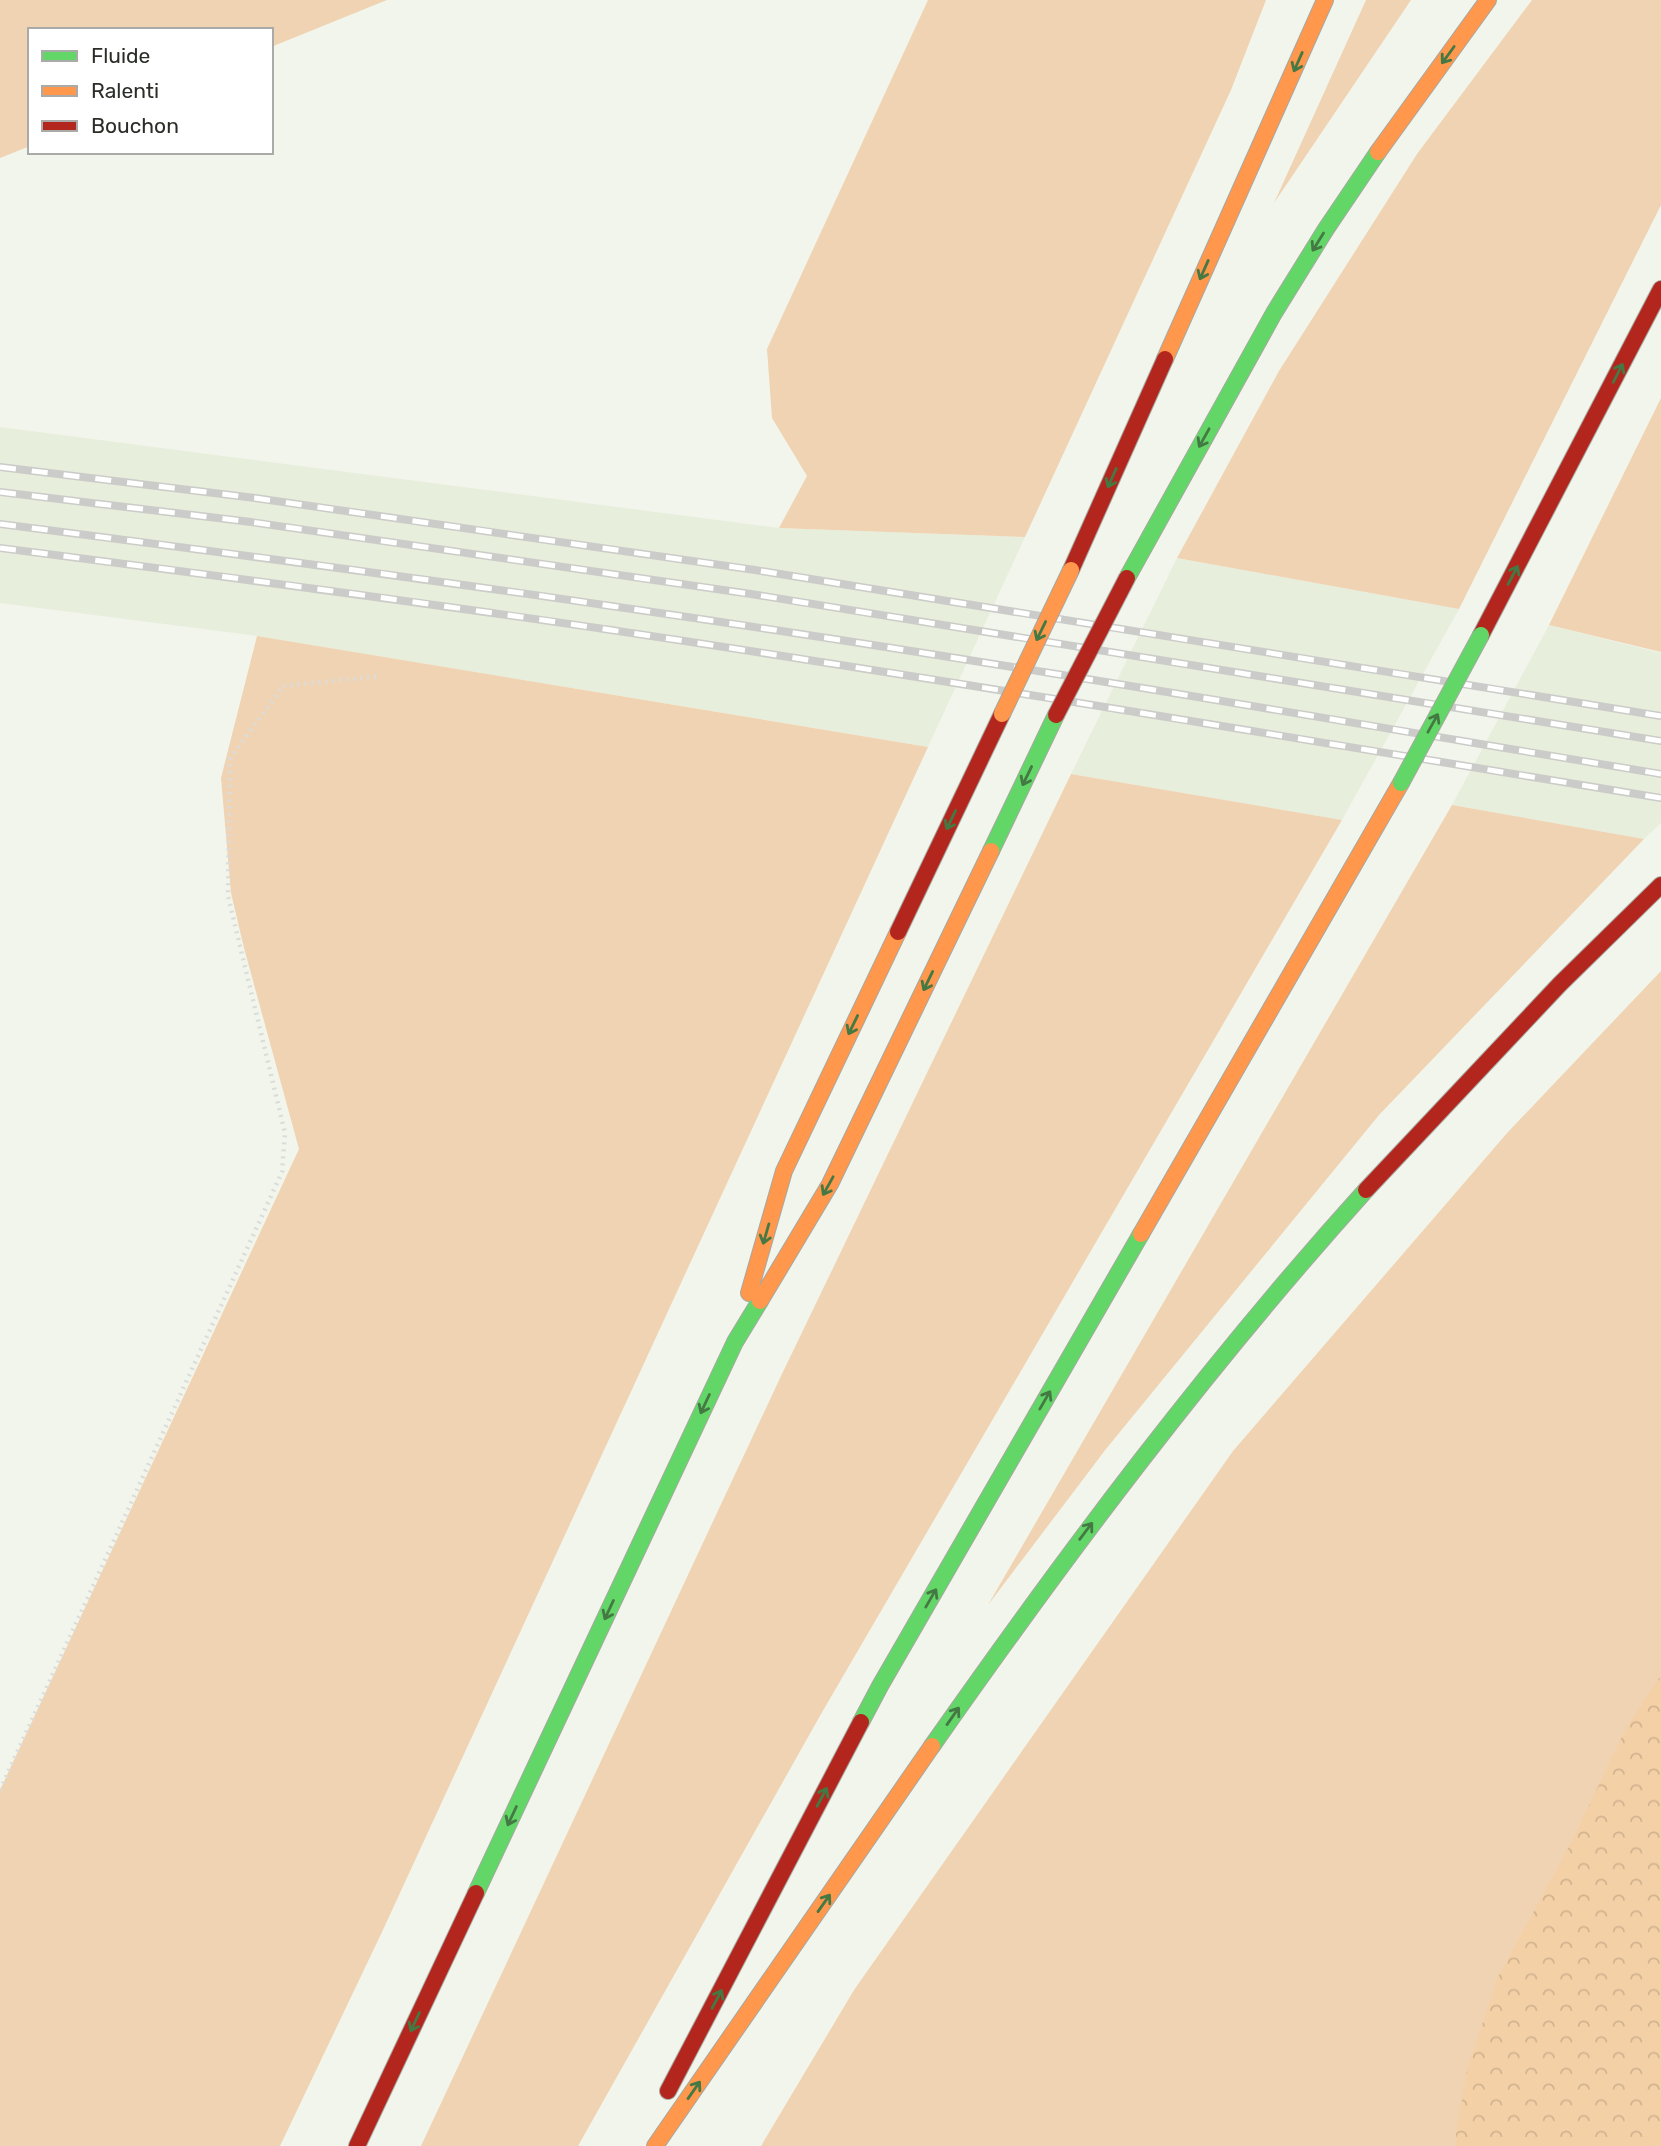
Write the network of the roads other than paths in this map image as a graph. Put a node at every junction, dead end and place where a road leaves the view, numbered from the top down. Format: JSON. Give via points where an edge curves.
{"nodes":[{"id":1,"x":1325,"y":0,"type":"edge"},
{"id":2,"x":1489,"y":0,"type":"edge"},
{"id":3,"x":1661,"y":289,"type":"edge"},
{"id":4,"x":1661,"y":885,"type":"edge"},
{"id":5,"x":734,"y":1342,"type":"junction"},
{"id":6,"x":357,"y":2146,"type":"edge"},
{"id":7,"x":640,"y":2146,"type":"edge"},
{"id":8,"x":655,"y":2146,"type":"edge"}],
"edges":[{"from":1,"to":5,"type":"highway","one_way":true,"bridge":true,"via":[[1071,570],[784,1171]]},
{"from":2,"to":5,"type":"highway","one_way":true,"bridge":true,"via":[[1383,145],[1274,313],[1056,715],[830,1184]]},
{"from":7,"to":3,"type":"highway","one_way":true,"bridge":true,"via":[[880,1686],[1401,783]]},
{"from":8,"to":4,"type":"highway","one_way":true,"via":[[1036,1599],[1144,1454],[1254,1318],[1388,1166]]},
{"from":5,"to":6,"type":"highway","one_way":true}]}
